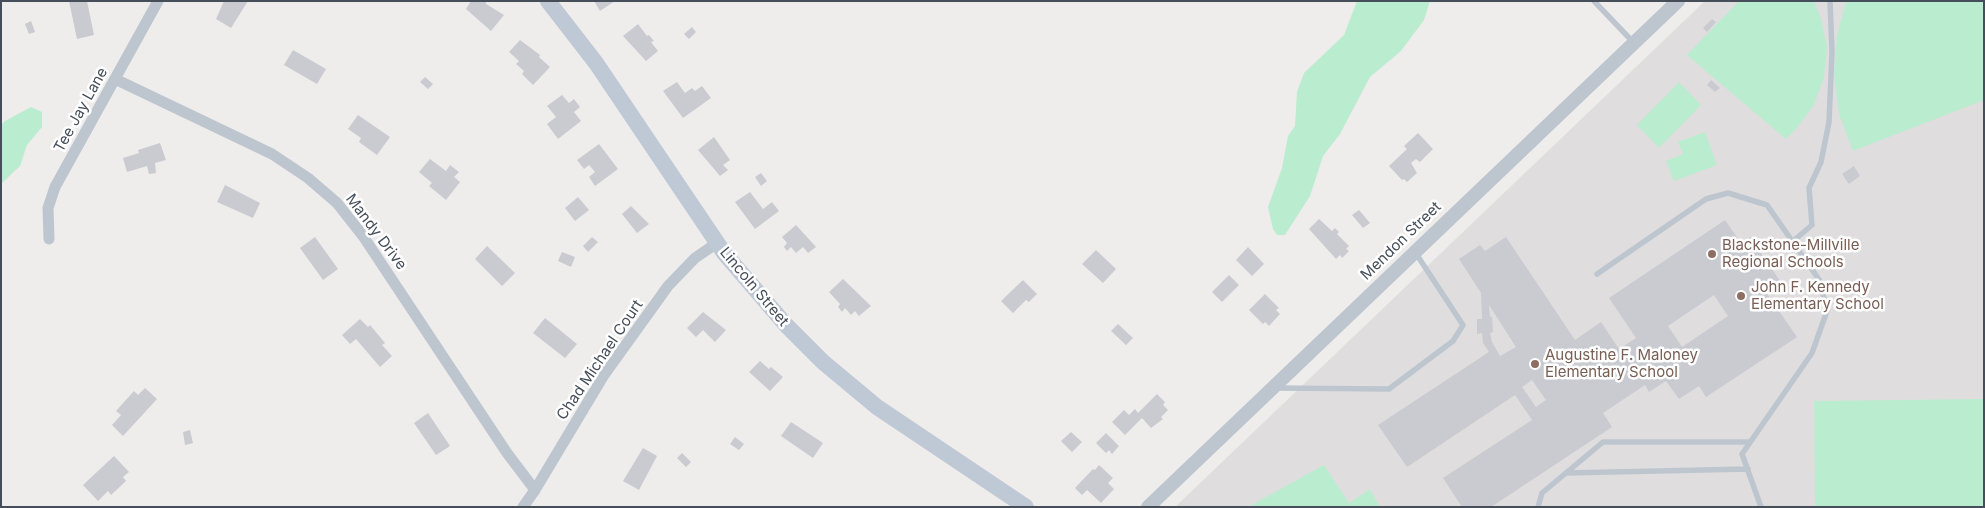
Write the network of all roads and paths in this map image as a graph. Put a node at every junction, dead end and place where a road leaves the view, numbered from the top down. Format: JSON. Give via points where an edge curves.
{"nodes":[{"id":1,"x":158,"y":1,"type":"edge"},
{"id":2,"x":548,"y":1,"type":"edge"},
{"id":3,"x":1594,"y":1,"type":"edge"},
{"id":4,"x":1678,"y":1,"type":"edge"},
{"id":5,"x":1830,"y":1,"type":"edge"},
{"id":6,"x":1634,"y":43,"type":"junction"},
{"id":7,"x":115,"y":79,"type":"junction"},
{"id":8,"x":49,"y":238,"type":"dead end"},
{"id":9,"x":1792,"y":242,"type":"junction"},
{"id":10,"x":716,"y":243,"type":"junction"},
{"id":11,"x":1414,"y":251,"type":"junction"},
{"id":12,"x":1597,"y":274,"type":"dead end"},
{"id":13,"x":1270,"y":388,"type":"junction"},
{"id":14,"x":1750,"y":442,"type":"junction"},
{"id":15,"x":1748,"y":470,"type":"junction"},
{"id":16,"x":1566,"y":473,"type":"junction"},
{"id":17,"x":536,"y":490,"type":"junction"},
{"id":18,"x":523,"y":507,"type":"edge"},
{"id":19,"x":1026,"y":507,"type":"edge"},
{"id":20,"x":1148,"y":507,"type":"edge"},
{"id":21,"x":1538,"y":507,"type":"edge"},
{"id":22,"x":1761,"y":507,"type":"edge"}],
"edges":[{"from":1,"to":7,"type":"street","name":"Tee Jay Lane"},
{"from":2,"to":10,"type":"main road","name":"Lincoln Street","via":[[596,63]]},
{"from":3,"to":6,"type":"lane"},
{"from":4,"to":6,"type":"street","name":"Mendon Street"},
{"from":5,"to":9,"type":"lane","via":[[1829,122],[1821,162],[1809,188],[1812,226]]},
{"from":6,"to":11,"type":"street","name":"Mendon Street"},
{"from":7,"to":8,"type":"street","name":"Tee Jay Lane","via":[[55,187],[48,208]]},
{"from":7,"to":17,"type":"street","name":"Mandy Drive","via":[[272,154],[308,178],[337,203],[363,236],[502,446]]},
{"from":9,"to":12,"type":"lane","via":[[1766,205],[1728,193],[1706,199]]},
{"from":9,"to":14,"type":"lane","via":[[1820,281],[1827,311],[1812,353]]},
{"from":10,"to":17,"type":"street","name":"Chad Michael Court","via":[[668,286],[604,375]]},
{"from":10,"to":19,"type":"main road","name":"Lincoln Street","via":[[774,313],[840,377],[876,407]]},
{"from":11,"to":13,"type":"street","name":"Mendon Street"},
{"from":11,"to":13,"type":"lane","via":[[1463,325],[1453,341],[1389,389]]},
{"from":13,"to":20,"type":"street","name":"Mendon Street"},
{"from":14,"to":15,"type":"lane","via":[[1742,454]]},
{"from":14,"to":16,"type":"lane","via":[[1603,442]]},
{"from":15,"to":16,"type":"lane"},
{"from":15,"to":22,"type":"lane"},
{"from":16,"to":21,"type":"lane","via":[[1542,493]]},
{"from":17,"to":18,"type":"street","name":"Chad Michael Court"}]}
